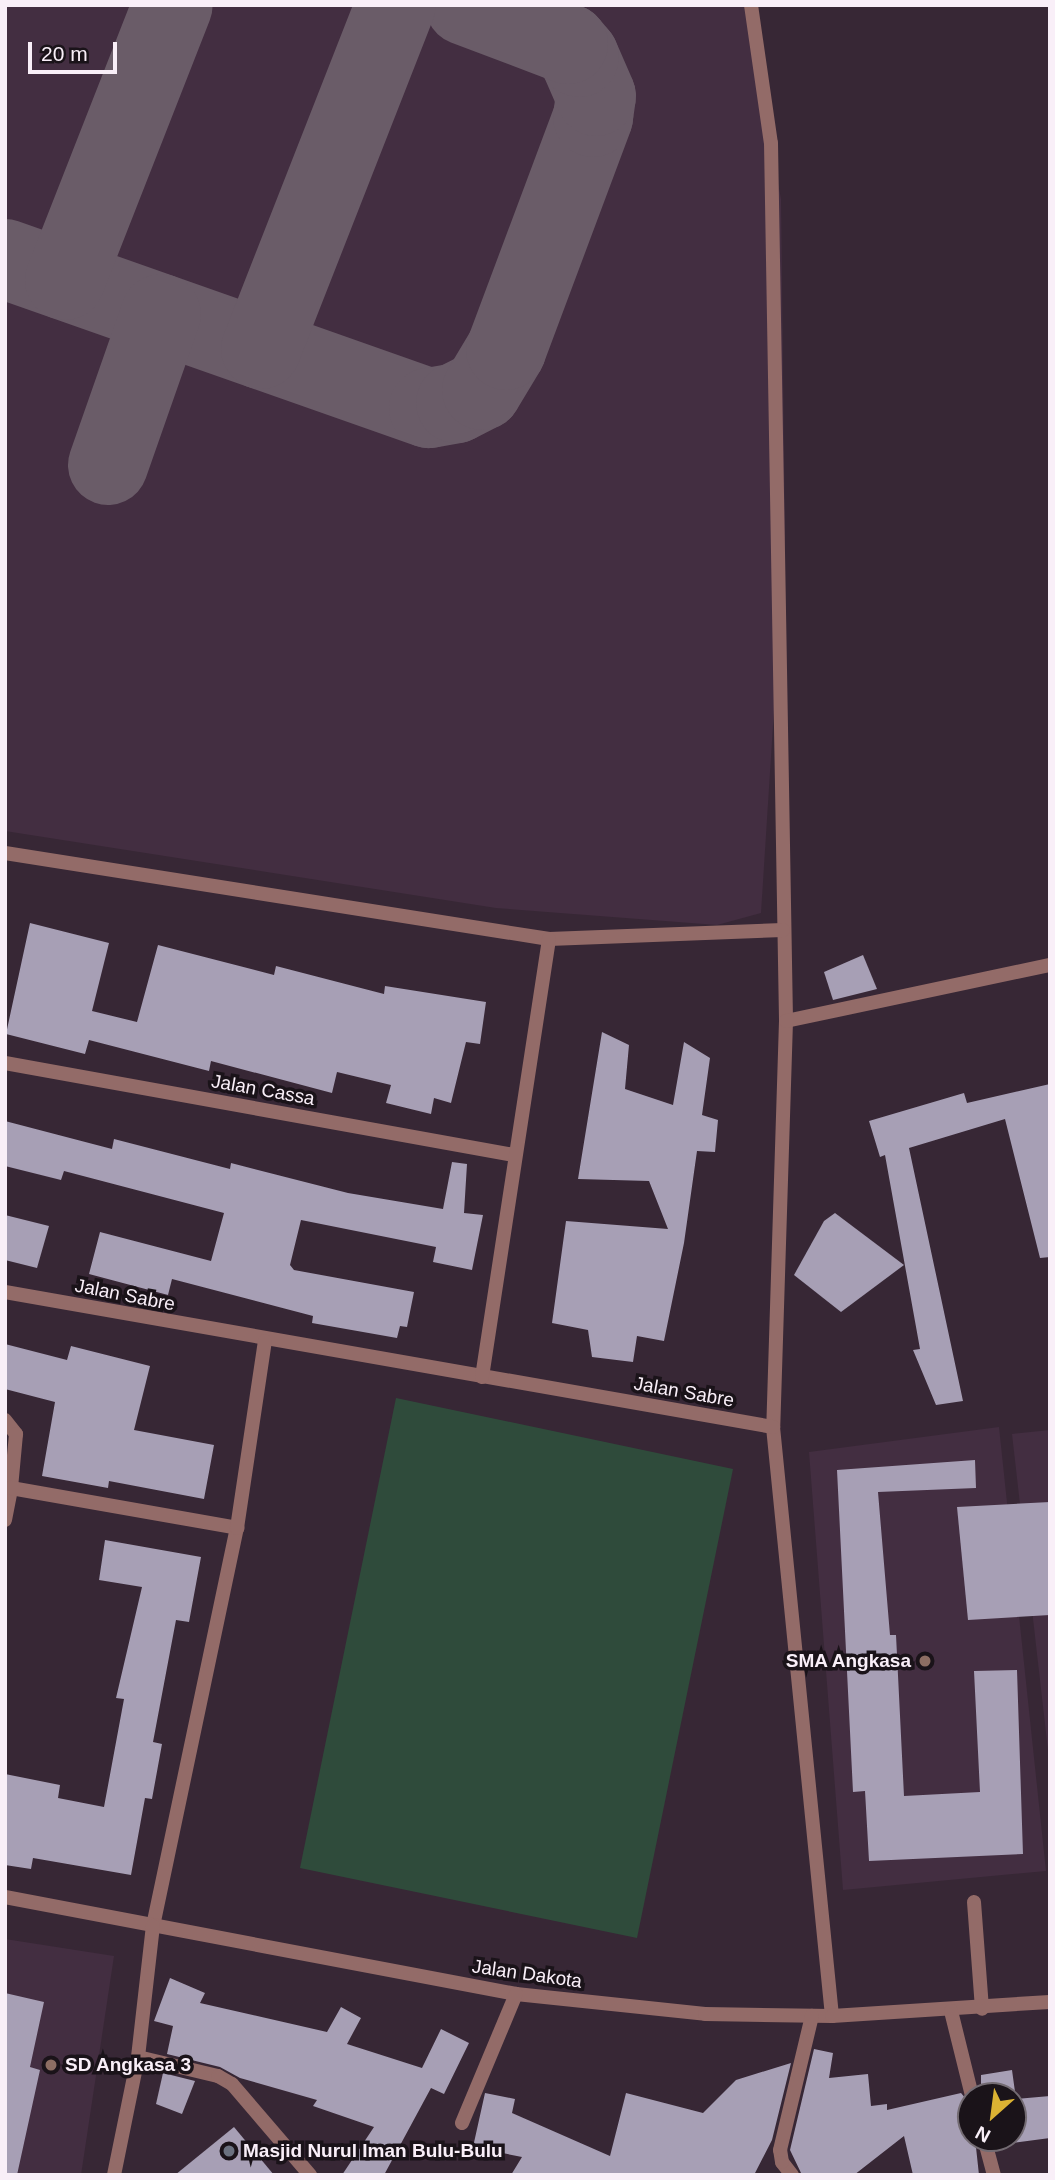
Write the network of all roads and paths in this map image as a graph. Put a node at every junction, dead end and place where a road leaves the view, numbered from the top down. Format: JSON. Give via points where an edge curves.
{"nodes":[{"id":1,"x":751,"y":5,"type":"edge"},
{"id":2,"x":5,"y":853,"type":"edge"},
{"id":3,"x":783,"y":930,"type":"junction"},
{"id":4,"x":550,"y":939,"type":"junction"},
{"id":5,"x":1050,"y":965,"type":"edge"},
{"id":6,"x":786,"y":1021,"type":"junction"},
{"id":7,"x":5,"y":1063,"type":"edge"},
{"id":8,"x":514,"y":1155,"type":"junction"},
{"id":9,"x":5,"y":1292,"type":"edge"},
{"id":10,"x":265,"y":1341,"type":"junction"},
{"id":11,"x":481,"y":1377,"type":"junction"},
{"id":12,"x":5,"y":1420,"type":"edge"},
{"id":13,"x":773,"y":1427,"type":"junction"},
{"id":14,"x":11,"y":1488,"type":"junction"},
{"id":15,"x":5,"y":1520,"type":"edge"},
{"id":16,"x":237,"y":1528,"type":"junction"},
{"id":17,"x":5,"y":1897,"type":"edge"},
{"id":18,"x":974,"y":1902,"type":"dead end"},
{"id":19,"x":153,"y":1926,"type":"junction"},
{"id":20,"x":516,"y":1994,"type":"junction"},
{"id":21,"x":1050,"y":2002,"type":"edge"},
{"id":22,"x":982,"y":2009,"type":"junction"},
{"id":23,"x":951,"y":2011,"type":"junction"},
{"id":24,"x":812,"y":2016,"type":"junction"},
{"id":25,"x":832,"y":2016,"type":"junction"},
{"id":26,"x":138,"y":2057,"type":"junction"},
{"id":27,"x":969,"y":2082,"type":"edge"},
{"id":28,"x":462,"y":2123,"type":"dead end"},
{"id":29,"x":988,"y":2152,"type":"edge"},
{"id":30,"x":114,"y":2175,"type":"edge"},
{"id":31,"x":310,"y":2175,"type":"edge"},
{"id":32,"x":792,"y":2175,"type":"edge"},
{"id":33,"x":994,"y":2175,"type":"edge"}],
"edges":[{"from":1,"to":3,"type":"street","via":[[771,143]]},
{"from":2,"to":4,"type":"street"},
{"from":3,"to":4,"type":"street"},
{"from":3,"to":6,"type":"street"},
{"from":4,"to":8,"type":"street"},
{"from":5,"to":6,"type":"street"},
{"from":6,"to":13,"type":"street"},
{"from":7,"to":8,"type":"street","name":"Jalan Cassa"},
{"from":8,"to":11,"type":"street"},
{"from":9,"to":10,"type":"street","name":"Jalan Sabre"},
{"from":10,"to":11,"type":"street","name":"Jalan Sabre"},
{"from":10,"to":16,"type":"street"},
{"from":11,"to":13,"type":"street","name":"Jalan Sabre"},
{"from":12,"to":14,"type":"street","via":[[16,1434]]},
{"from":13,"to":25,"type":"street"},
{"from":14,"to":15,"type":"street"},
{"from":14,"to":16,"type":"street"},
{"from":16,"to":19,"type":"street"},
{"from":17,"to":19,"type":"street","name":"Jalan Dakota"},
{"from":18,"to":22,"type":"street"},
{"from":19,"to":20,"type":"street","name":"Jalan Dakota"},
{"from":19,"to":26,"type":"street"},
{"from":20,"to":24,"type":"street","name":"Jalan Dakota","via":[[705,2014]]},
{"from":20,"to":28,"type":"street"},
{"from":21,"to":22,"type":"street","name":"Jalan Dakota"},
{"from":22,"to":23,"type":"street","name":"Jalan Dakota"},
{"from":23,"to":25,"type":"street","name":"Jalan Dakota"},
{"from":23,"to":27,"type":"street"},
{"from":24,"to":25,"type":"street","name":"Jalan Dakota"},
{"from":24,"to":32,"type":"street","via":[[780,2150]]},
{"from":26,"to":30,"type":"street"},
{"from":26,"to":31,"type":"street","via":[[232,2084]]},
{"from":29,"to":33,"type":"street"}]}
